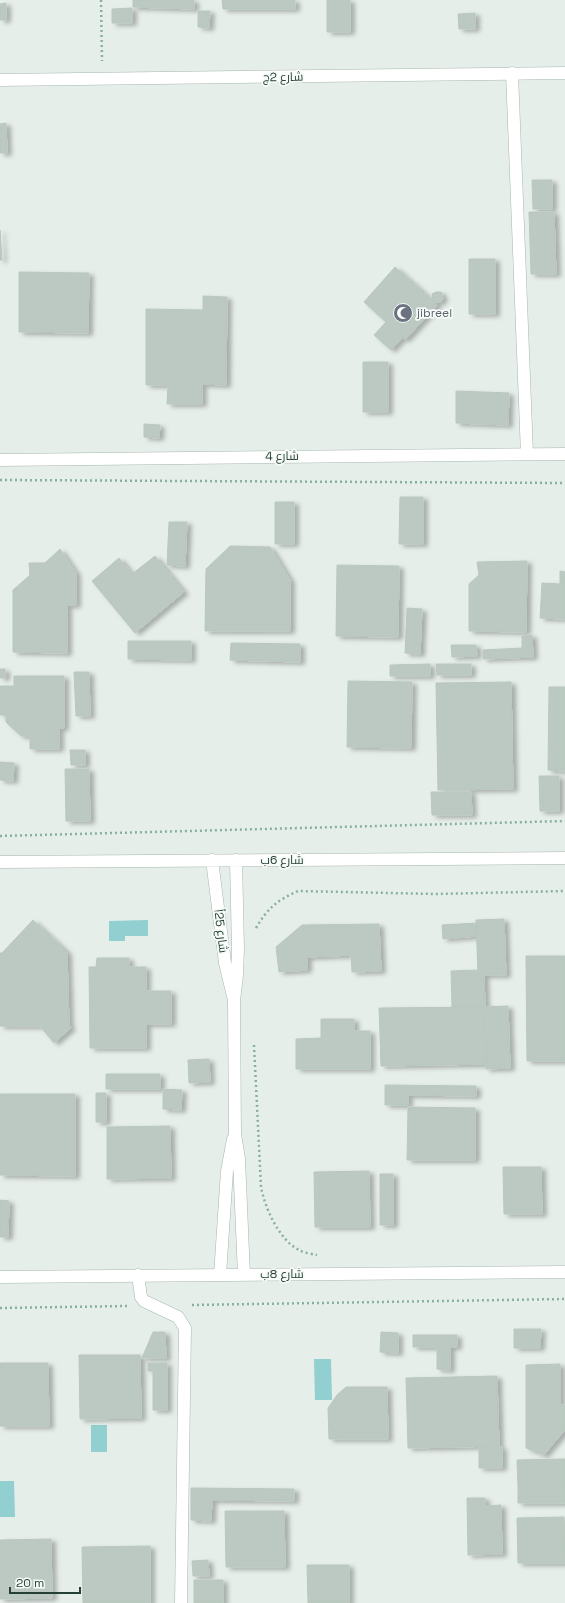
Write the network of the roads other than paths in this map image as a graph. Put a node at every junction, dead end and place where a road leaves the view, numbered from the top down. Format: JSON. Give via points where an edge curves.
{"nodes":[{"id":1,"x":512,"y":73,"type":"junction"},
{"id":2,"x":565,"y":73,"type":"edge"},
{"id":3,"x":0,"y":80,"type":"edge"},
{"id":4,"x":527,"y":454,"type":"junction"},
{"id":5,"x":565,"y":454,"type":"edge"},
{"id":6,"x":0,"y":460,"type":"edge"},
{"id":7,"x":565,"y":858,"type":"edge"},
{"id":8,"x":212,"y":860,"type":"junction"},
{"id":9,"x":236,"y":860,"type":"junction"},
{"id":10,"x":0,"y":862,"type":"edge"},
{"id":11,"x":234,"y":1001,"type":"junction"},
{"id":12,"x":235,"y":1134,"type":"junction"},
{"id":13,"x":565,"y":1272,"type":"edge"},
{"id":14,"x":138,"y":1275,"type":"junction"},
{"id":15,"x":220,"y":1275,"type":"junction"},
{"id":16,"x":244,"y":1275,"type":"junction"},
{"id":17,"x":0,"y":1276,"type":"edge"},
{"id":18,"x":181,"y":1603,"type":"edge"}],
"edges":[{"from":1,"to":2,"type":"street","name":"شارع 2ج"},
{"from":1,"to":3,"type":"street","name":"شارع 2ج"},
{"from":1,"to":4,"type":"street"},
{"from":4,"to":5,"type":"street","name":"شارع 4"},
{"from":4,"to":6,"type":"street","name":"شارع 4"},
{"from":7,"to":9,"type":"street","name":"شارع 6ب"},
{"from":8,"to":9,"type":"street","name":"شارع 6ب"},
{"from":8,"to":10,"type":"street","name":"شارع 6ب"},
{"from":8,"to":11,"type":"street","name":"شارع 25أ","via":[[225,963]]},
{"from":9,"to":11,"type":"street","name":"شارع 25أ","via":[[237,969]]},
{"from":11,"to":12,"type":"street","name":"شارع 25أ"},
{"from":12,"to":15,"type":"street","name":"شارع 25أ","via":[[227,1171]]},
{"from":12,"to":16,"type":"street","name":"شارع 25أ","via":[[239,1159]]},
{"from":13,"to":16,"type":"street","name":"شارع 8ب"},
{"from":14,"to":15,"type":"street","name":"شارع 8ب"},
{"from":14,"to":17,"type":"street","name":"شارع 8ب"},
{"from":14,"to":18,"type":"street","via":[[144,1302],[178,1317],[185,1328]]},
{"from":15,"to":16,"type":"street","name":"شارع 8ب"}]}
